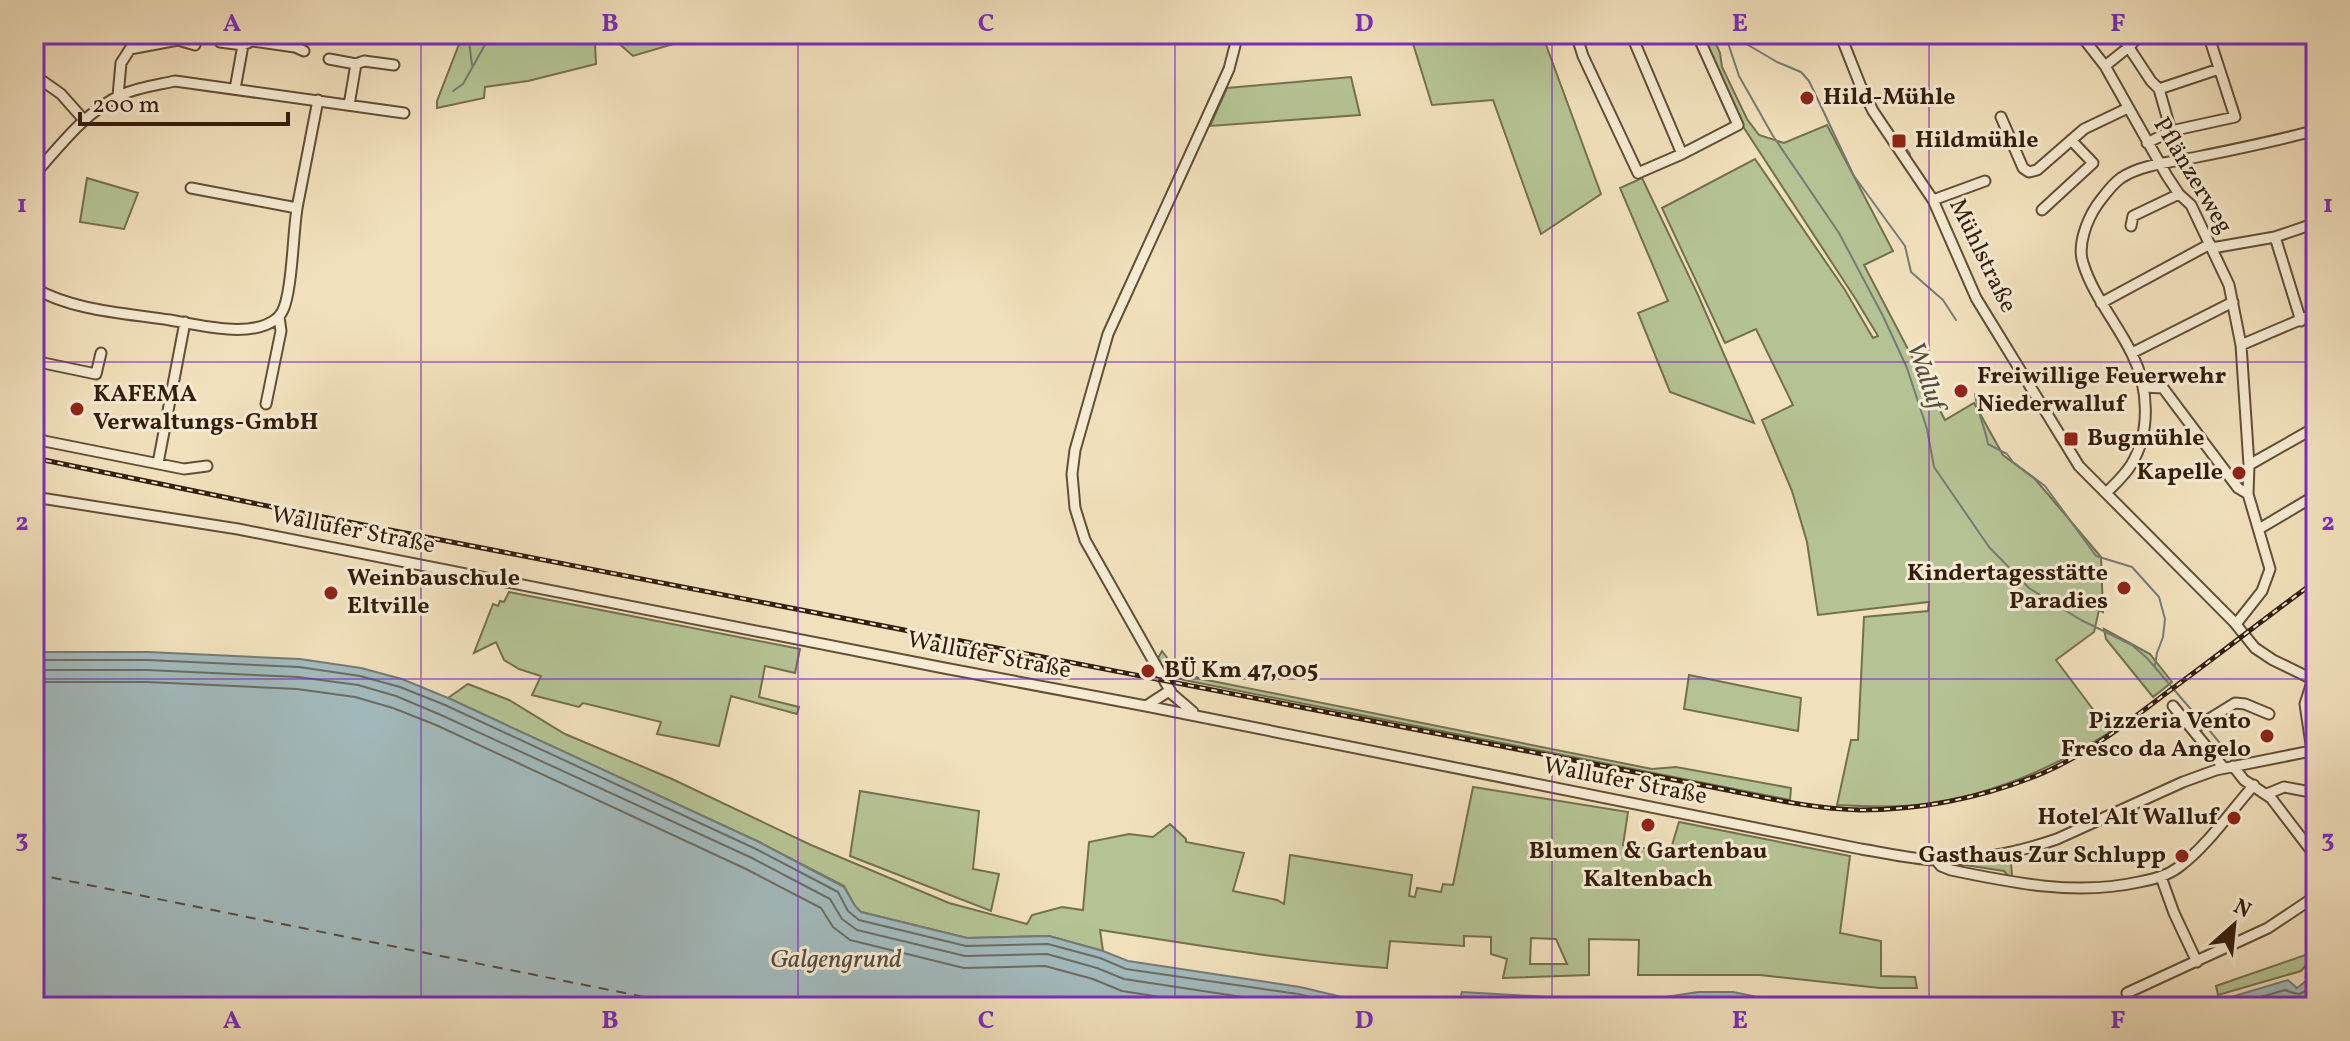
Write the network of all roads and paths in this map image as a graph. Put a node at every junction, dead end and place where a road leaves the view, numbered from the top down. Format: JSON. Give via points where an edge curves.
{"nodes":[{"id":1,"x":1238,"y":34,"type":"edge"},
{"id":2,"x":1576,"y":34,"type":"edge"},
{"id":3,"x":1631,"y":34,"type":"edge"},
{"id":4,"x":1697,"y":34,"type":"edge"},
{"id":5,"x":1840,"y":34,"type":"edge"},
{"id":6,"x":2080,"y":34,"type":"edge"},
{"id":7,"x":2120,"y":34,"type":"edge"},
{"id":8,"x":2140,"y":34,"type":"edge"},
{"id":9,"x":2208,"y":34,"type":"edge"},
{"id":10,"x":220,"y":42,"type":"dead end"},
{"id":11,"x":195,"y":45,"type":"dead end"},
{"id":12,"x":243,"y":45,"type":"junction"},
{"id":13,"x":2130,"y":46,"type":"junction"},
{"id":14,"x":304,"y":51,"type":"dead end"},
{"id":15,"x":329,"y":59,"type":"dead end"},
{"id":16,"x":356,"y":64,"type":"junction"},
{"id":17,"x":394,"y":65,"type":"dead end"},
{"id":18,"x":2105,"y":66,"type":"junction"},
{"id":19,"x":2219,"y":69,"type":"junction"},
{"id":20,"x":34,"y":75,"type":"edge"},
{"id":21,"x":235,"y":89,"type":"junction"},
{"id":22,"x":2159,"y":89,"type":"junction"},
{"id":23,"x":118,"y":96,"type":"junction"},
{"id":24,"x":318,"y":100,"type":"junction"},
{"id":25,"x":349,"y":105,"type":"junction"},
{"id":26,"x":2128,"y":108,"type":"junction"},
{"id":27,"x":404,"y":113,"type":"dead end"},
{"id":28,"x":2001,"y":117,"type":"dead end"},
{"id":29,"x":84,"y":120,"type":"junction"},
{"id":30,"x":2316,"y":130,"type":"edge"},
{"id":31,"x":2171,"y":131,"type":"junction"},
{"id":32,"x":2071,"y":140,"type":"junction"},
{"id":33,"x":2147,"y":143,"type":"junction"},
{"id":34,"x":1682,"y":154,"type":"junction"},
{"id":35,"x":2161,"y":164,"type":"junction"},
{"id":36,"x":34,"y":175,"type":"edge"},
{"id":37,"x":1985,"y":181,"type":"dead end"},
{"id":38,"x":191,"y":188,"type":"dead end"},
{"id":39,"x":2179,"y":194,"type":"junction"},
{"id":40,"x":1933,"y":200,"type":"junction"},
{"id":41,"x":297,"y":208,"type":"junction"},
{"id":42,"x":2042,"y":210,"type":"dead end"},
{"id":43,"x":2316,"y":223,"type":"edge"},
{"id":44,"x":2131,"y":226,"type":"dead end"},
{"id":45,"x":2275,"y":237,"type":"junction"},
{"id":46,"x":2211,"y":246,"type":"junction"},
{"id":47,"x":34,"y":288,"type":"edge"},
{"id":48,"x":2233,"y":302,"type":"junction"},
{"id":49,"x":2101,"y":303,"type":"junction"},
{"id":50,"x":2316,"y":313,"type":"edge"},
{"id":51,"x":279,"y":317,"type":"junction"},
{"id":52,"x":2301,"y":321,"type":"junction"},
{"id":53,"x":185,"y":322,"type":"junction"},
{"id":54,"x":2241,"y":345,"type":"junction"},
{"id":55,"x":101,"y":353,"type":"dead end"},
{"id":56,"x":2132,"y":353,"type":"junction"},
{"id":57,"x":34,"y":361,"type":"edge"},
{"id":58,"x":2144,"y":387,"type":"junction"},
{"id":59,"x":266,"y":404,"type":"dead end"},
{"id":60,"x":2316,"y":427,"type":"edge"},
{"id":61,"x":34,"y":439,"type":"edge"},
{"id":62,"x":158,"y":463,"type":"junction"},
{"id":63,"x":2249,"y":465,"type":"junction"},
{"id":64,"x":207,"y":466,"type":"dead end"},
{"id":65,"x":2107,"y":492,"type":"junction"},
{"id":66,"x":2248,"y":494,"type":"junction"},
{"id":67,"x":2316,"y":495,"type":"edge"},
{"id":68,"x":34,"y":497,"type":"edge"},
{"id":69,"x":2259,"y":529,"type":"junction"},
{"id":70,"x":2316,"y":619,"type":"edge"},
{"id":71,"x":2236,"y":624,"type":"junction"},
{"id":72,"x":2316,"y":635,"type":"edge"},
{"id":73,"x":2314,"y":675,"type":"edge"},
{"id":74,"x":1168,"y":691,"type":"junction"},
{"id":75,"x":1146,"y":706,"type":"junction"},
{"id":76,"x":2173,"y":706,"type":"dead end"},
{"id":77,"x":1168,"y":710,"type":"junction"},
{"id":78,"x":2269,"y":714,"type":"dead end"},
{"id":79,"x":1199,"y":716,"type":"junction"},
{"id":80,"x":2199,"y":724,"type":"junction"},
{"id":81,"x":2314,"y":751,"type":"edge"},
{"id":82,"x":2228,"y":767,"type":"junction"},
{"id":83,"x":2254,"y":785,"type":"junction"},
{"id":84,"x":2316,"y":793,"type":"edge"},
{"id":85,"x":2267,"y":794,"type":"junction"},
{"id":86,"x":2316,"y":857,"type":"edge"},
{"id":87,"x":1936,"y":860,"type":"junction"},
{"id":88,"x":2161,"y":877,"type":"junction"},
{"id":89,"x":2316,"y":896,"type":"edge"},
{"id":90,"x":2197,"y":962,"type":"junction"},
{"id":91,"x":2127,"y":993,"type":"dead end"}],
"edges":[{"from":1,"to":74,"type":"street","via":[[1229,69],[1103,347],[1072,474],[1085,540]]},
{"from":2,"to":34,"type":"street","via":[[1638,173]]},
{"from":3,"to":34,"type":"street"},
{"from":4,"to":34,"type":"street","via":[[1738,125]]},
{"from":5,"to":40,"type":"street","name":"Mühlstraße","via":[[1873,111]]},
{"from":6,"to":18,"type":"street","name":"Pflänzerweg"},
{"from":7,"to":13,"type":"street"},
{"from":8,"to":13,"type":"street"},
{"from":9,"to":19,"type":"street"},
{"from":10,"to":12,"type":"street"},
{"from":11,"to":23,"type":"street","via":[[178,40],[130,49],[121,63]]},
{"from":12,"to":14,"type":"street","via":[[252,41]]},
{"from":12,"to":21,"type":"street"},
{"from":13,"to":18,"type":"street"},
{"from":13,"to":22,"type":"street"},
{"from":15,"to":16,"type":"street"},
{"from":16,"to":17,"type":"street"},
{"from":16,"to":25,"type":"street"},
{"from":18,"to":26,"type":"street","name":"Pflänzerweg"},
{"from":19,"to":22,"type":"street"},
{"from":19,"to":31,"type":"street","via":[[2235,117]]},
{"from":20,"to":29,"type":"street"},
{"from":21,"to":23,"type":"street","via":[[175,81]]},
{"from":21,"to":24,"type":"street"},
{"from":22,"to":31,"type":"street"},
{"from":23,"to":29,"type":"street"},
{"from":24,"to":25,"type":"street"},
{"from":24,"to":41,"type":"street"},
{"from":25,"to":27,"type":"street"},
{"from":26,"to":32,"type":"street"},
{"from":26,"to":33,"type":"street","name":"Pflänzerweg"},
{"from":28,"to":32,"type":"street","via":[[2029,172]]},
{"from":29,"to":36,"type":"street"},
{"from":30,"to":35,"type":"street"},
{"from":31,"to":33,"type":"street"},
{"from":32,"to":42,"type":"street","via":[[2093,163]]},
{"from":33,"to":35,"type":"street","name":"Pflänzerweg"},
{"from":35,"to":39,"type":"street","name":"Pflänzerweg"},
{"from":35,"to":49,"type":"street","via":[[2122,177],[2090,215],[2082,262]]},
{"from":37,"to":40,"type":"street"},
{"from":38,"to":41,"type":"street"},
{"from":39,"to":44,"type":"street","via":[[2133,216]]},
{"from":39,"to":46,"type":"street","name":"Pflänzerweg","via":[[2191,205]]},
{"from":40,"to":65,"type":"street","name":"Mühlstraße","via":[[1976,298],[2079,466]]},
{"from":41,"to":51,"type":"street","via":[[289,290]]},
{"from":43,"to":45,"type":"street"},
{"from":45,"to":46,"type":"street"},
{"from":45,"to":52,"type":"street"},
{"from":46,"to":48,"type":"street","name":"Pflänzerweg"},
{"from":46,"to":49,"type":"street"},
{"from":47,"to":53,"type":"street","via":[[89,307]]},
{"from":48,"to":54,"type":"street","name":"Pflänzerweg"},
{"from":48,"to":56,"type":"street"},
{"from":49,"to":56,"type":"street"},
{"from":50,"to":52,"type":"street"},
{"from":51,"to":53,"type":"street","via":[[244,330]]},
{"from":51,"to":59,"type":"street","via":[[281,331]]},
{"from":52,"to":54,"type":"street"},
{"from":53,"to":62,"type":"street"},
{"from":54,"to":63,"type":"street","name":"Pflänzerweg"},
{"from":55,"to":57,"type":"street","via":[[96,374]]},
{"from":56,"to":58,"type":"street"},
{"from":58,"to":65,"type":"street","via":[[2140,445],[2130,467]]},
{"from":58,"to":66,"type":"street","via":[[2163,388],[2238,488]]},
{"from":60,"to":63,"type":"street"},
{"from":61,"to":62,"type":"street"},
{"from":62,"to":64,"type":"street","via":[[184,469]]},
{"from":63,"to":66,"type":"street","name":"Pflänzerweg"},
{"from":65,"to":71,"type":"street","name":"Mühlstraße"},
{"from":66,"to":69,"type":"street","name":"Pflänzerweg"},
{"from":67,"to":69,"type":"street"},
{"from":68,"to":75,"type":"street","name":"Wallufer Straße","via":[[238,529]]},
{"from":69,"to":71,"type":"street","name":"Pflänzerweg","via":[[2270,569],[2262,591]]},
{"from":70,"to":72,"type":"street"},
{"from":71,"to":73,"type":"street","name":"Mühlstraße","via":[[2273,660]]},
{"from":73,"to":81,"type":"street","via":[[2305,704]]},
{"from":74,"to":75,"type":"street"},
{"from":74,"to":77,"type":"street"},
{"from":74,"to":79,"type":"street"},
{"from":75,"to":77,"type":"street","name":"Wallufer Straße"},
{"from":76,"to":80,"type":"street"},
{"from":77,"to":79,"type":"street","name":"Wallufer Straße"},
{"from":78,"to":80,"type":"street","via":[[2235,703]]},
{"from":79,"to":87,"type":"street","name":"Wallufer Straße"},
{"from":80,"to":82,"type":"street"},
{"from":81,"to":82,"type":"street"},
{"from":82,"to":83,"type":"street"},
{"from":82,"to":87,"type":"street","via":[[2057,839],[1996,854]]},
{"from":83,"to":85,"type":"street"},
{"from":83,"to":88,"type":"street","via":[[2182,865]]},
{"from":84,"to":85,"type":"street","via":[[2282,787]]},
{"from":85,"to":86,"type":"street"},
{"from":87,"to":88,"type":"street","via":[[1951,870],[2043,887],[2113,888]]},
{"from":88,"to":90,"type":"street"},
{"from":89,"to":90,"type":"street","via":[[2268,928]]},
{"from":90,"to":91,"type":"street"}]}
